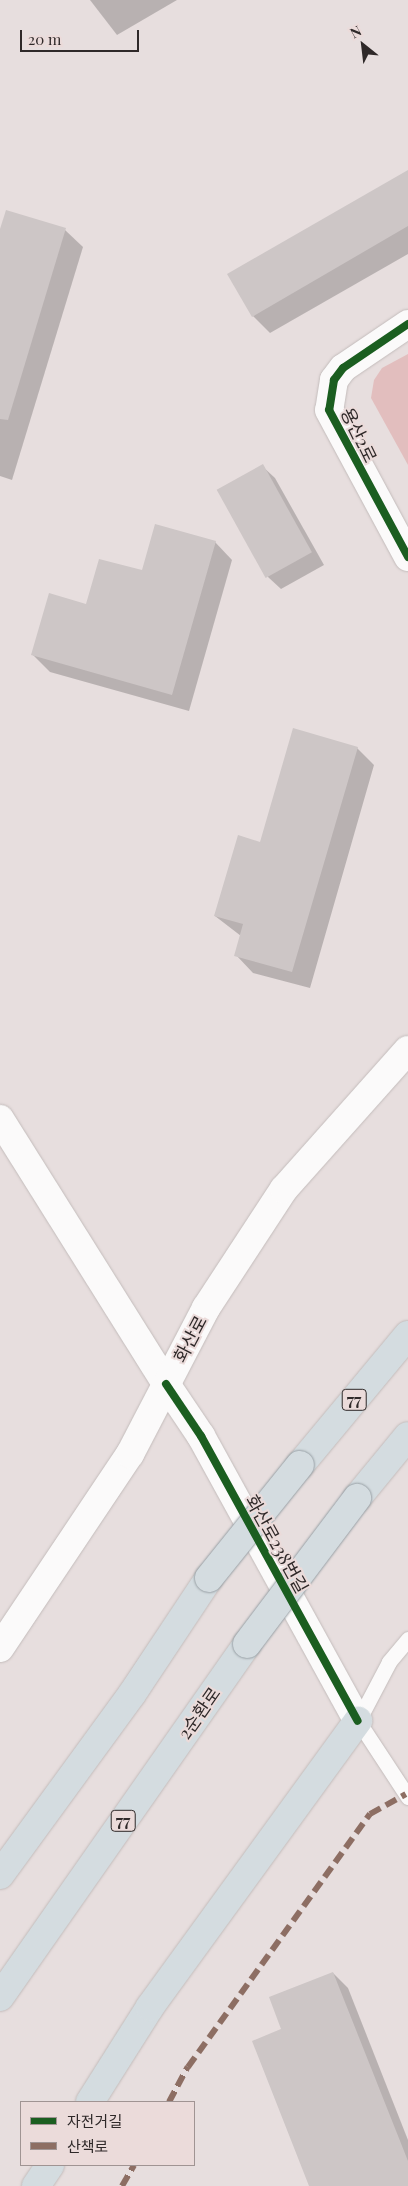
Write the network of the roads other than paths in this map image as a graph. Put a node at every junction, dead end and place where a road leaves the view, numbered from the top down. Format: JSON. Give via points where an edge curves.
{"nodes":[{"id":1,"x":408,"y":324,"type":"edge"},
{"id":2,"x":408,"y":557,"type":"edge"},
{"id":3,"x":408,"y":1050,"type":"edge"},
{"id":4,"x":0,"y":1119,"type":"edge"},
{"id":5,"x":408,"y":1335,"type":"edge"},
{"id":6,"x":166,"y":1384,"type":"junction"},
{"id":7,"x":408,"y":1436,"type":"edge"},
{"id":8,"x":408,"y":1639,"type":"edge"},
{"id":9,"x":0,"y":1648,"type":"edge"},
{"id":10,"x":132,"y":1694,"type":"junction"},
{"id":11,"x":358,"y":1721,"type":"junction"},
{"id":12,"x":408,"y":1797,"type":"edge"},
{"id":13,"x":0,"y":1850,"type":"edge"},
{"id":14,"x":0,"y":1875,"type":"edge"},
{"id":15,"x":0,"y":1998,"type":"edge"},
{"id":16,"x":91,"y":2101,"type":"edge"},
{"id":17,"x":49,"y":2166,"type":"edge"},
{"id":18,"x":36,"y":2186,"type":"edge"}],
"edges":[{"from":1,"to":2,"type":"main road","name":"용산2로","via":[[343,368],[334,380],[329,410]]},
{"from":3,"to":6,"type":"main road","name":"화산로","via":[[284,1189],[206,1308]]},
{"from":4,"to":6,"type":"main road","name":"화산로238번길"},
{"from":5,"to":10,"type":"highway","number":"77","bridge":true,"via":[[209,1578]]},
{"from":6,"to":9,"type":"main road","name":"화산로","via":[[130,1454]]},
{"from":6,"to":11,"type":"main road","name":"화산로238번길","via":[[201,1436]]},
{"from":7,"to":15,"type":"highway","name":"2순환로","number":"77","bridge":true,"via":[[247,1644]]},
{"from":8,"to":11,"type":"lane","via":[[389,1662]]},
{"from":10,"to":13,"type":"highway"},
{"from":10,"to":14,"type":"highway","number":"77"},
{"from":11,"to":12,"type":"lane","name":"화산로238번길"},
{"from":11,"to":16,"type":"highway","via":[[150,2007]]},
{"from":17,"to":18,"type":"highway"}]}
